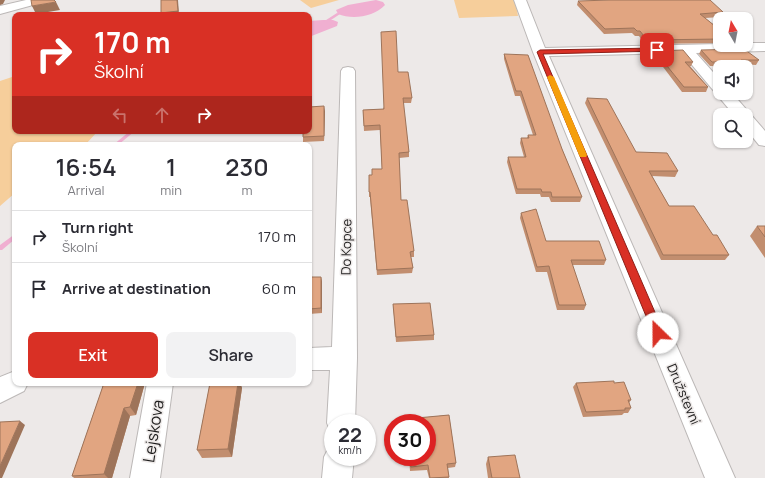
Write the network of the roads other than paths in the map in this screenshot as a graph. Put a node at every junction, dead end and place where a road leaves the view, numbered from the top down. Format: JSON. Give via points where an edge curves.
{"nodes":[{"id":1,"x":40,"y":0,"type":"edge"},
{"id":2,"x":520,"y":0,"type":"edge"},
{"id":3,"x":0,"y":10,"type":"edge"},
{"id":4,"x":765,"y":47,"type":"edge"},
{"id":5,"x":686,"y":49,"type":"junction"},
{"id":6,"x":540,"y":52,"type":"junction"},
{"id":7,"x":348,"y":71,"type":"dead end"},
{"id":8,"x":713,"y":81,"type":"edge"},
{"id":9,"x":730,"y":100,"type":"edge"},
{"id":10,"x":737,"y":108,"type":"edge"},
{"id":11,"x":753,"y":127,"type":"edge"},
{"id":12,"x":765,"y":141,"type":"edge"},
{"id":13,"x":344,"y":358,"type":"junction"},
{"id":14,"x":312,"y":359,"type":"edge"},
{"id":15,"x":12,"y":385,"type":"edge"},
{"id":16,"x":160,"y":386,"type":"edge"},
{"id":17,"x":0,"y":391,"type":"edge"},
{"id":18,"x":341,"y":414,"type":"edge"},
{"id":19,"x":338,"y":466,"type":"edge"},
{"id":20,"x":145,"y":478,"type":"edge"},
{"id":21,"x":337,"y":478,"type":"edge"},
{"id":22,"x":720,"y":478,"type":"edge"}],
"edges":[{"from":1,"to":3,"type":"street"},
{"from":2,"to":6,"type":"street","name":"Družstevní"},
{"from":4,"to":5,"type":"street"},
{"from":5,"to":6,"type":"street"},
{"from":5,"to":8,"type":"street"},
{"from":6,"to":22,"type":"street","name":"Družstevní"},
{"from":7,"to":13,"type":"street","name":"Do Kopce"},
{"from":9,"to":10,"type":"street"},
{"from":11,"to":12,"type":"street"},
{"from":13,"to":14,"type":"street"},
{"from":13,"to":18,"type":"street","name":"Do Kopce"},
{"from":15,"to":17,"type":"street"},
{"from":16,"to":20,"type":"street","name":"Lejskova"},
{"from":19,"to":21,"type":"street"}]}
